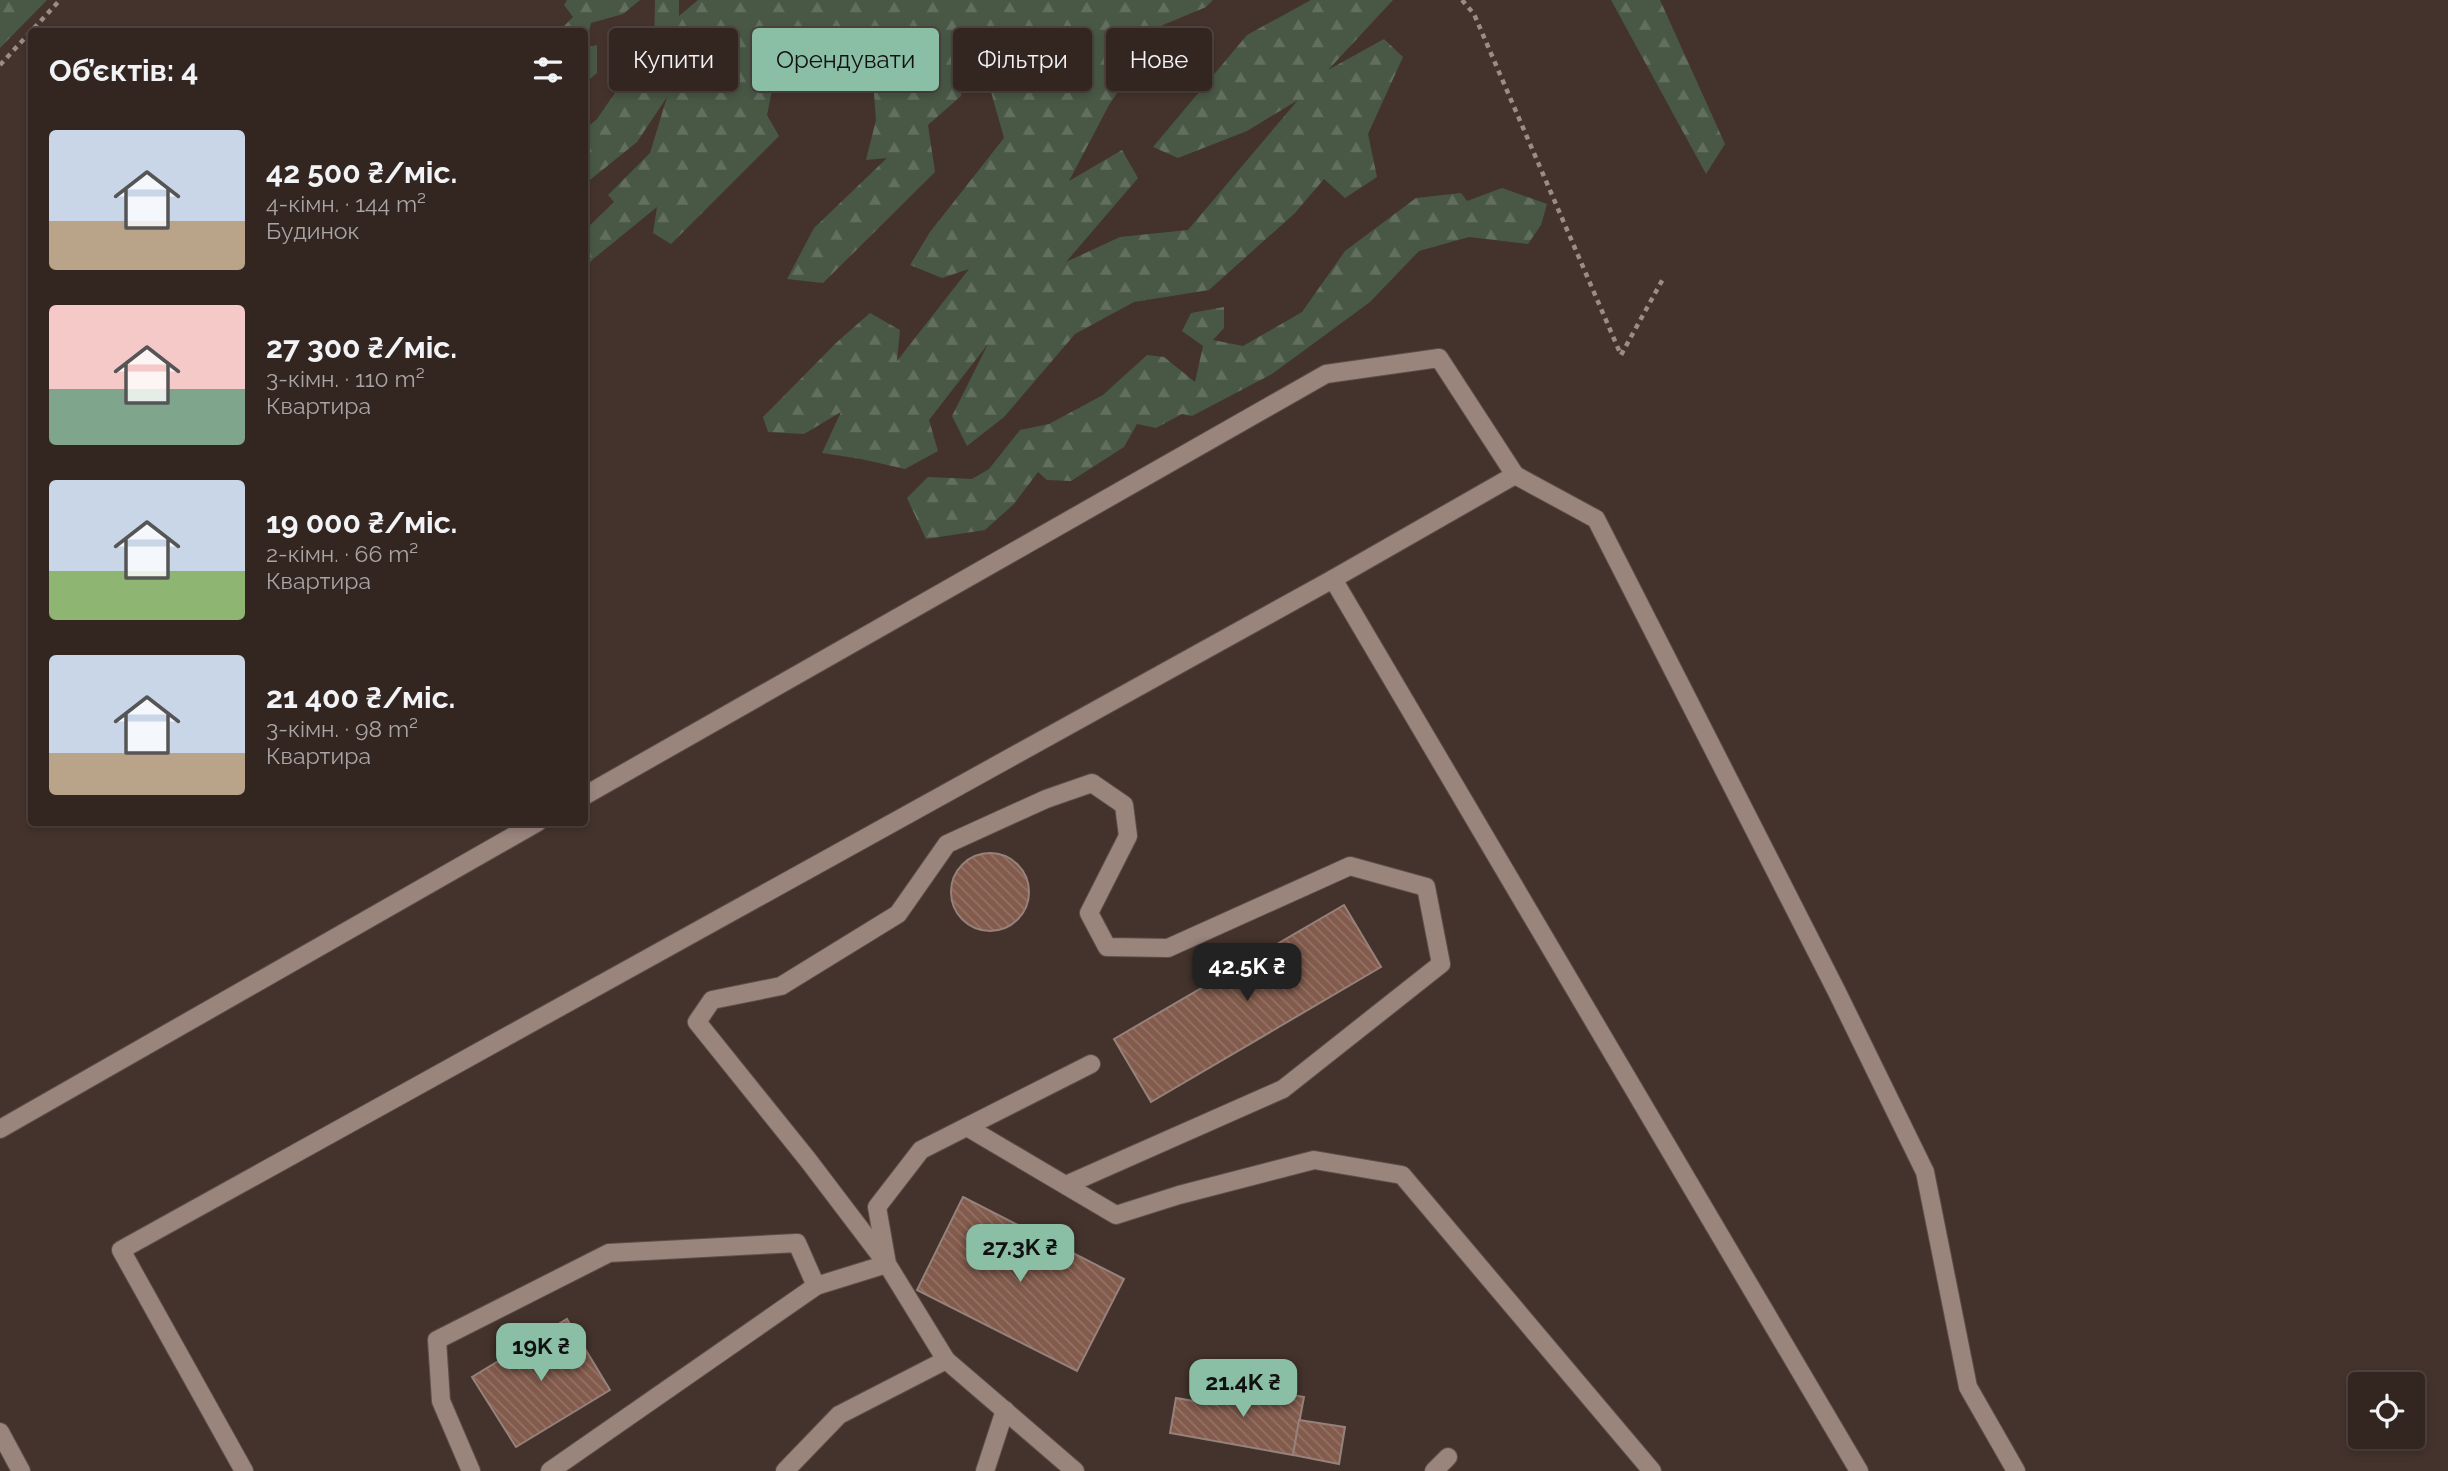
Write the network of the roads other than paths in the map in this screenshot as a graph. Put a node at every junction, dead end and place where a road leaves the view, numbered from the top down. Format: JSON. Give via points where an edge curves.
{"nodes":[{"id":1,"x":1515,"y":475,"type":"junction"},
{"id":2,"x":1333,"y":579,"type":"junction"},
{"id":3,"x":588,"y":794,"type":"edge"},
{"id":4,"x":531,"y":826,"type":"edge"},
{"id":5,"x":1091,"y":1064,"type":"dead end"},
{"id":6,"x":967,"y":1127,"type":"junction"},
{"id":7,"x":0,"y":1129,"type":"edge"},
{"id":8,"x":1066,"y":1185,"type":"junction"},
{"id":9,"x":887,"y":1264,"type":"junction"},
{"id":10,"x":816,"y":1286,"type":"junction"},
{"id":11,"x":946,"y":1360,"type":"junction"},
{"id":12,"x":1005,"y":1410,"type":"junction"},
{"id":13,"x":0,"y":1432,"type":"edge"},
{"id":14,"x":1448,"y":1457,"type":"dead end"},
{"id":15,"x":21,"y":1471,"type":"edge"},
{"id":16,"x":244,"y":1471,"type":"edge"},
{"id":17,"x":471,"y":1471,"type":"edge"},
{"id":18,"x":550,"y":1471,"type":"edge"},
{"id":19,"x":785,"y":1471,"type":"edge"},
{"id":20,"x":985,"y":1471,"type":"edge"},
{"id":21,"x":1075,"y":1471,"type":"edge"},
{"id":22,"x":1434,"y":1471,"type":"edge"},
{"id":23,"x":1652,"y":1471,"type":"edge"},
{"id":24,"x":1858,"y":1471,"type":"edge"},
{"id":25,"x":2016,"y":1471,"type":"edge"}],
"edges":[{"from":1,"to":2,"type":"lane"},
{"from":1,"to":3,"type":"lane","via":[[1439,358],[1326,374]]},
{"from":1,"to":25,"type":"lane","via":[[1596,519],[1836,990],[1926,1172],[1968,1387]]},
{"from":2,"to":16,"type":"lane","via":[[121,1250]]},
{"from":2,"to":24,"type":"lane"},
{"from":4,"to":7,"type":"lane"},
{"from":5,"to":6,"type":"lane"},
{"from":6,"to":8,"type":"lane"},
{"from":6,"to":9,"type":"lane","via":[[921,1150],[877,1207]]},
{"from":8,"to":9,"type":"lane","via":[[1283,1089],[1441,964],[1426,887],[1350,866],[1168,948],[1107,947],[1089,913],[1128,836],[1124,805],[1092,783],[947,844],[898,914],[780,986],[712,1000],[697,1022]]},
{"from":8,"to":23,"type":"lane","via":[[1116,1215],[1314,1160],[1402,1175]]},
{"from":9,"to":10,"type":"lane"},
{"from":9,"to":11,"type":"lane"},
{"from":10,"to":17,"type":"lane","via":[[797,1243],[609,1253],[438,1340],[441,1401]]},
{"from":10,"to":18,"type":"lane"},
{"from":11,"to":12,"type":"lane"},
{"from":11,"to":19,"type":"lane","via":[[839,1415]]},
{"from":12,"to":20,"type":"lane"},
{"from":12,"to":21,"type":"lane"},
{"from":13,"to":15,"type":"lane"},
{"from":14,"to":22,"type":"lane"}]}
